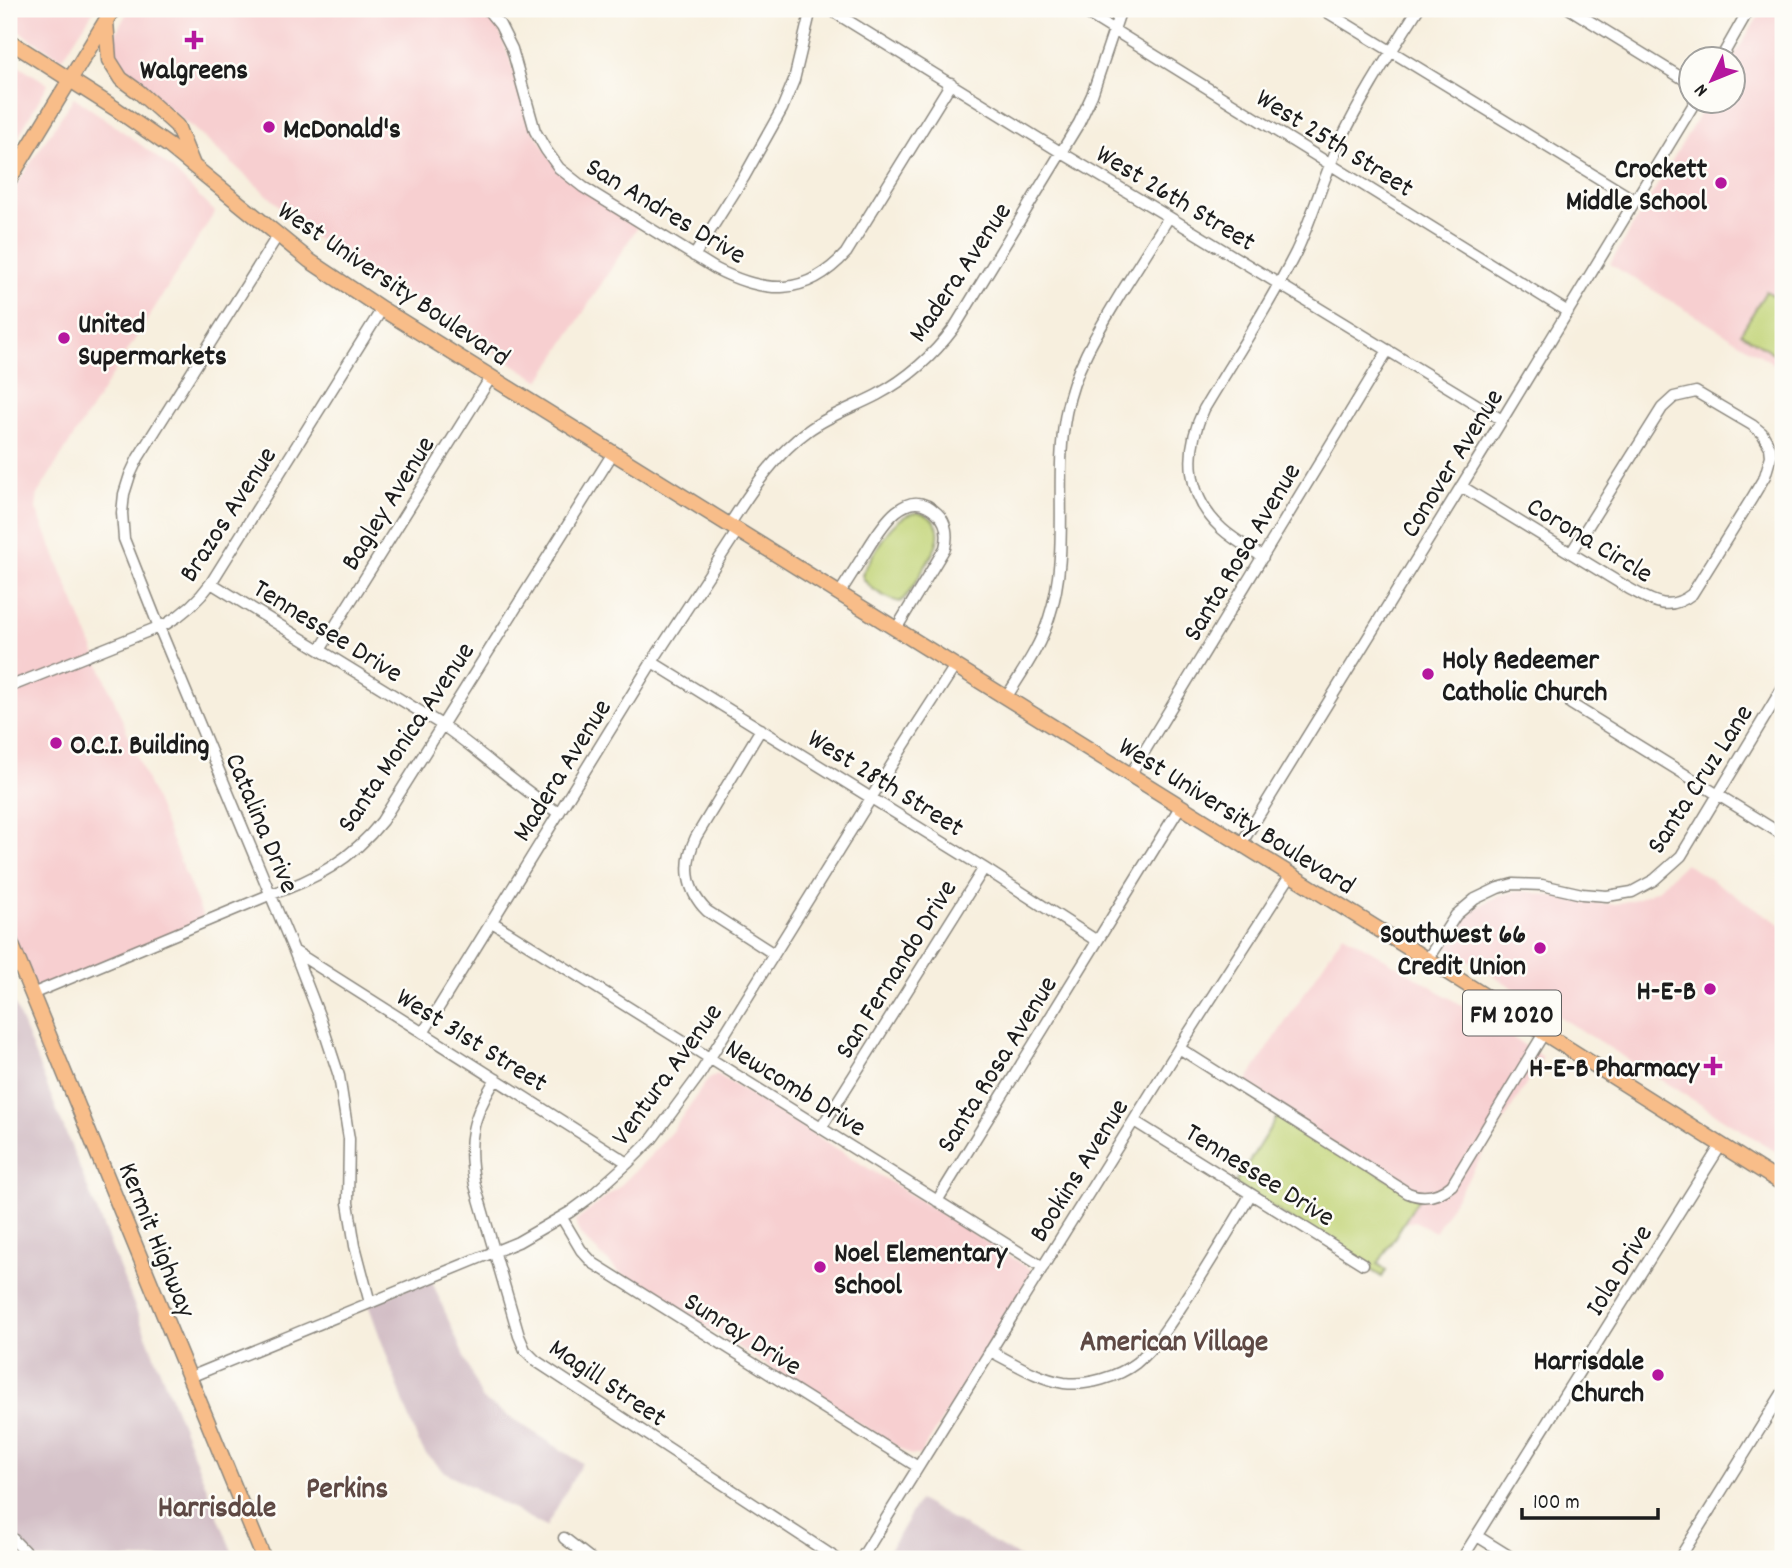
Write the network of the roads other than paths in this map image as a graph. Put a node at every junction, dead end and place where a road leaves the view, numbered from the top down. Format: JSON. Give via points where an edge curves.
{"nodes":[{"id":1,"x":487,"y":9,"type":"edge"},
{"id":2,"x":811,"y":9,"type":"edge"},
{"id":3,"x":829,"y":9,"type":"edge"},
{"id":4,"x":1080,"y":9,"type":"edge"},
{"id":5,"x":1121,"y":9,"type":"edge"},
{"id":6,"x":1322,"y":9,"type":"edge"},
{"id":7,"x":1418,"y":9,"type":"edge"},
{"id":8,"x":1570,"y":9,"type":"edge"},
{"id":9,"x":1749,"y":9,"type":"edge"},
{"id":10,"x":110,"y":15,"type":"edge"},
{"id":11,"x":1113,"y":29,"type":"junction"},
{"id":12,"x":9,"y":41,"type":"edge"},
{"id":13,"x":1728,"y":46,"type":"edge"},
{"id":14,"x":1391,"y":51,"type":"junction"},
{"id":15,"x":1676,"y":74,"type":"edge"},
{"id":16,"x":69,"y":80,"type":"junction"},
{"id":17,"x":951,"y":83,"type":"junction"},
{"id":18,"x":1687,"y":116,"type":"edge"},
{"id":19,"x":1062,"y":153,"type":"junction"},
{"id":20,"x":1330,"y":164,"type":"junction"},
{"id":21,"x":193,"y":166,"type":"junction"},
{"id":22,"x":9,"y":180,"type":"edge"},
{"id":23,"x":1636,"y":201,"type":"junction"},
{"id":24,"x":1169,"y":216,"type":"junction"},
{"id":25,"x":278,"y":235,"type":"junction"},
{"id":26,"x":694,"y":256,"type":"junction"},
{"id":27,"x":1278,"y":284,"type":"junction"},
{"id":28,"x":382,"y":309,"type":"junction"},
{"id":29,"x":1568,"y":312,"type":"junction"},
{"id":30,"x":1388,"y":351,"type":"junction"},
{"id":31,"x":491,"y":377,"type":"junction"},
{"id":32,"x":1502,"y":420,"type":"junction"},
{"id":33,"x":613,"y":453,"type":"junction"},
{"id":34,"x":1461,"y":486,"type":"junction"},
{"id":35,"x":733,"y":527,"type":"junction"},
{"id":36,"x":1571,"y":553,"type":"junction"},
{"id":37,"x":1263,"y":558,"type":"junction"},
{"id":38,"x":211,"y":583,"type":"junction"},
{"id":39,"x":839,"y":594,"type":"junction"},
{"id":40,"x":159,"y":627,"type":"junction"},
{"id":41,"x":896,"y":629,"type":"junction"},
{"id":42,"x":320,"y":650,"type":"junction"},
{"id":43,"x":652,"y":662,"type":"junction"},
{"id":44,"x":955,"y":666,"type":"junction"},
{"id":45,"x":9,"y":687,"type":"edge"},
{"id":46,"x":1783,"y":687,"type":"edge"},
{"id":47,"x":1006,"y":698,"type":"junction"},
{"id":48,"x":1571,"y":704,"type":"dead end"},
{"id":49,"x":442,"y":726,"type":"junction"},
{"id":50,"x":761,"y":729,"type":"junction"},
{"id":51,"x":1130,"y":775,"type":"junction"},
{"id":52,"x":1717,"y":795,"type":"junction"},
{"id":53,"x":871,"y":798,"type":"junction"},
{"id":54,"x":1180,"y":807,"type":"junction"},
{"id":55,"x":559,"y":813,"type":"junction"},
{"id":56,"x":1783,"y":835,"type":"edge"},
{"id":57,"x":1241,"y":844,"type":"junction"},
{"id":58,"x":984,"y":868,"type":"junction"},
{"id":59,"x":1290,"y":876,"type":"junction"},
{"id":60,"x":269,"y":895,"type":"junction"},
{"id":61,"x":492,"y":922,"type":"junction"},
{"id":62,"x":9,"y":938,"type":"edge"},
{"id":63,"x":1097,"y":941,"type":"junction"},
{"id":64,"x":294,"y":951,"type":"junction"},
{"id":65,"x":774,"y":954,"type":"junction"},
{"id":66,"x":1427,"y":960,"type":"junction"},
{"id":67,"x":32,"y":994,"type":"junction"},
{"id":68,"x":423,"y":1033,"type":"junction"},
{"id":69,"x":1544,"y":1033,"type":"junction"},
{"id":70,"x":1179,"y":1048,"type":"junction"},
{"id":71,"x":709,"y":1058,"type":"junction"},
{"id":72,"x":496,"y":1079,"type":"junction"},
{"id":73,"x":1134,"y":1121,"type":"junction"},
{"id":74,"x":821,"y":1128,"type":"junction"},
{"id":75,"x":1721,"y":1145,"type":"junction"},
{"id":76,"x":628,"y":1163,"type":"junction"},
{"id":77,"x":1783,"y":1184,"type":"edge"},
{"id":78,"x":1251,"y":1194,"type":"junction"},
{"id":79,"x":937,"y":1200,"type":"junction"},
{"id":80,"x":562,"y":1218,"type":"junction"},
{"id":81,"x":495,"y":1253,"type":"junction"},
{"id":82,"x":1363,"y":1264,"type":"dead end"},
{"id":83,"x":1043,"y":1267,"type":"junction"},
{"id":84,"x":370,"y":1303,"type":"junction"},
{"id":85,"x":990,"y":1351,"type":"junction"},
{"id":86,"x":190,"y":1377,"type":"junction"},
{"id":87,"x":1783,"y":1392,"type":"edge"},
{"id":88,"x":918,"y":1468,"type":"junction"},
{"id":89,"x":9,"y":1535,"type":"edge"},
{"id":90,"x":1477,"y":1536,"type":"junction"},
{"id":91,"x":564,"y":1538,"type":"dead end"},
{"id":92,"x":32,"y":1559,"type":"edge"},
{"id":93,"x":264,"y":1559,"type":"edge"},
{"id":94,"x":591,"y":1559,"type":"edge"},
{"id":95,"x":837,"y":1559,"type":"edge"},
{"id":96,"x":860,"y":1559,"type":"edge"},
{"id":97,"x":1462,"y":1559,"type":"edge"},
{"id":98,"x":1514,"y":1559,"type":"edge"},
{"id":99,"x":1679,"y":1559,"type":"edge"}],
"edges":[{"from":1,"to":26,"type":"street","name":"San Andres Drive","via":[[512,49],[535,131],[559,168]]},
{"from":2,"to":26,"type":"street","via":[[782,109]]},
{"from":3,"to":17,"type":"street","name":"West 26th Street"},
{"from":4,"to":11,"type":"street","name":"West 25th Street"},
{"from":5,"to":11,"type":"street","name":"Madera Avenue"},
{"from":6,"to":14,"type":"street"},
{"from":7,"to":14,"type":"street"},
{"from":8,"to":15,"type":"street"},
{"from":9,"to":13,"type":"street"},
{"from":10,"to":16,"type":"main road"},
{"from":10,"to":21,"type":"main road","via":[[109,60],[121,79],[177,125]]},
{"from":11,"to":19,"type":"street","name":"Madera Avenue","via":[[1092,95]]},
{"from":11,"to":20,"type":"street","name":"West 25th Street"},
{"from":12,"to":16,"type":"main road","name":"West University Boulevard"},
{"from":14,"to":20,"type":"street"},
{"from":14,"to":23,"type":"street"},
{"from":16,"to":21,"type":"main road","name":"West University Boulevard"},
{"from":16,"to":22,"type":"main road"},
{"from":17,"to":19,"type":"street","name":"West 26th Street"},
{"from":17,"to":26,"type":"street","name":"San Andres Drive","via":[[863,228],[828,271],[796,285],[768,287],[738,280]]},
{"from":18,"to":23,"type":"street","name":"Conover Avenue"},
{"from":19,"to":24,"type":"street","name":"West 26th Street"},
{"from":19,"to":35,"type":"street","name":"Madera Avenue","via":[[938,349],[896,384],[797,440],[768,468]]},
{"from":20,"to":27,"type":"street","via":[[1310,222]]},
{"from":20,"to":29,"type":"street","name":"West 25th Street"},
{"from":21,"to":25,"type":"main road","name":"West University Boulevard"},
{"from":23,"to":29,"type":"street","name":"Conover Avenue"},
{"from":24,"to":27,"type":"street","name":"West 26th Street"},
{"from":24,"to":47,"type":"street","via":[[1078,370],[1066,412],[1061,455],[1058,580],[1049,619]]},
{"from":25,"to":28,"type":"main road","name":"West University Boulevard"},
{"from":25,"to":40,"type":"street","name":"Catalina Drive","via":[[138,458],[124,494],[124,539]]},
{"from":27,"to":30,"type":"street","name":"West 26th Street"},
{"from":27,"to":37,"type":"street","via":[[1204,409],[1191,457],[1196,490],[1212,519]]},
{"from":28,"to":31,"type":"main road","name":"West University Boulevard"},
{"from":28,"to":38,"type":"street","name":"Brazos Avenue"},
{"from":29,"to":32,"type":"street","name":"Conover Avenue"},
{"from":30,"to":32,"type":"street","name":"West 26th Street"},
{"from":30,"to":37,"type":"street","name":"Santa Rosa Avenue"},
{"from":31,"to":33,"type":"main road","name":"West University Boulevard"},
{"from":31,"to":42,"type":"street","name":"Bagley Avenue"},
{"from":32,"to":34,"type":"street","name":"Conover Avenue"},
{"from":33,"to":35,"type":"main road","name":"West University Boulevard"},
{"from":33,"to":49,"type":"street","name":"Santa Monica Avenue"},
{"from":34,"to":36,"type":"street","name":"Corona Circle"},
{"from":34,"to":57,"type":"street","name":"Conover Avenue"},
{"from":35,"to":39,"type":"main road","name":"West University Boulevard"},
{"from":35,"to":43,"type":"street","name":"Madera Avenue"},
{"from":36,"to":36,"type":"street","name":"Corona Circle","via":[[1651,601],[1678,603],[1692,594],[1765,475],[1771,456],[1767,439],[1696,392],[1674,397],[1662,408]]},
{"from":37,"to":51,"type":"street","name":"Santa Rosa Avenue"},
{"from":38,"to":40,"type":"street","name":"Brazos Avenue","via":[[195,604]]},
{"from":38,"to":42,"type":"street","name":"Tennessee Drive"},
{"from":39,"to":41,"type":"main road","name":"West University Boulevard"},
{"from":39,"to":41,"type":"street","via":[[890,516],[909,505],[930,507],[945,526],[945,548]]},
{"from":40,"to":45,"type":"street","name":"Brazos Avenue"},
{"from":40,"to":60,"type":"street","name":"Catalina Drive"},
{"from":41,"to":44,"type":"main road","name":"West University Boulevard"},
{"from":42,"to":49,"type":"street","name":"Tennessee Drive"},
{"from":43,"to":50,"type":"street","name":"West 28th Street"},
{"from":43,"to":55,"type":"street","name":"Madera Avenue"},
{"from":44,"to":47,"type":"main road","name":"West University Boulevard"},
{"from":44,"to":53,"type":"street","name":"Ventura Avenue"},
{"from":46,"to":52,"type":"street","name":"Santa Cruz Lane"},
{"from":47,"to":51,"type":"main road","name":"West University Boulevard"},
{"from":48,"to":52,"type":"street"},
{"from":49,"to":55,"type":"street","name":"Tennessee Drive"},
{"from":49,"to":60,"type":"street","name":"Santa Monica Avenue","via":[[369,838],[326,870]]},
{"from":50,"to":53,"type":"street","name":"West 28th Street"},
{"from":50,"to":65,"type":"street","via":[[696,837],[688,856],[688,876],[694,895],[707,911]]},
{"from":51,"to":54,"type":"main road","name":"West University Boulevard"},
{"from":52,"to":56,"type":"street"},
{"from":52,"to":66,"type":"street","name":"Santa Cruz Lane","via":[[1681,856],[1643,887],[1595,896],[1542,885],[1498,888],[1475,899],[1451,920]]},
{"from":53,"to":58,"type":"street","name":"West 28th Street"},
{"from":53,"to":65,"type":"street","name":"Ventura Avenue"},
{"from":54,"to":57,"type":"main road","name":"West University Boulevard"},
{"from":54,"to":63,"type":"street","name":"Santa Rosa Avenue"},
{"from":55,"to":61,"type":"street","name":"Madera Avenue"},
{"from":57,"to":59,"type":"main road","name":"West University Boulevard","number":"FM 2020"},
{"from":58,"to":63,"type":"street","name":"West 28th Street"},
{"from":58,"to":74,"type":"street","name":"San Fernando Drive"},
{"from":59,"to":66,"type":"main road","name":"West University Boulevard","number":"FM 2020"},
{"from":59,"to":70,"type":"street","name":"Bookins Avenue"},
{"from":60,"to":64,"type":"street","name":"Catalina Drive"},
{"from":60,"to":67,"type":"street","name":"Santa Monica Avenue"},
{"from":61,"to":68,"type":"street","name":"Madera Avenue"},
{"from":61,"to":71,"type":"street","name":"Newcomb Drive"},
{"from":62,"to":67,"type":"main road","name":"Kermit Highway"},
{"from":63,"to":79,"type":"street","name":"Santa Rosa Avenue"},
{"from":64,"to":68,"type":"street","name":"West 31st Street"},
{"from":64,"to":84,"type":"street","name":"Catalina Drive","via":[[339,1076],[349,1139],[348,1203]]},
{"from":65,"to":71,"type":"street","name":"Ventura Avenue"},
{"from":66,"to":69,"type":"main road","name":"West University Boulevard","number":"FM 2020"},
{"from":67,"to":86,"type":"main road","name":"Kermit Highway"},
{"from":68,"to":72,"type":"street","name":"West 31st Street"},
{"from":69,"to":70,"type":"street","via":[[1452,1185],[1440,1194],[1420,1197]]},
{"from":69,"to":75,"type":"main road","name":"West University Boulevard","number":"FM 2020"},
{"from":70,"to":73,"type":"street","name":"Bookins Avenue"},
{"from":71,"to":74,"type":"street","name":"Newcomb Drive"},
{"from":71,"to":76,"type":"street","name":"Ventura Avenue","via":[[652,1139]]},
{"from":72,"to":76,"type":"street","name":"West 31st Street"},
{"from":72,"to":81,"type":"street","name":"Magill Street","via":[[479,1108],[470,1146],[475,1185]]},
{"from":73,"to":78,"type":"street","name":"Tennessee Drive"},
{"from":73,"to":83,"type":"street","name":"Bookins Avenue"},
{"from":74,"to":79,"type":"street","name":"Newcomb Drive"},
{"from":75,"to":77,"type":"main road","name":"West University Boulevard","number":"FM 2020"},
{"from":75,"to":90,"type":"street","name":"Iola Drive"},
{"from":76,"to":80,"type":"street","name":"Ventura Avenue"},
{"from":78,"to":82,"type":"street","name":"Tennessee Drive"},
{"from":78,"to":85,"type":"street","via":[[1172,1320],[1144,1356],[1125,1370],[1092,1381],[1065,1383]]},
{"from":79,"to":83,"type":"street","name":"Newcomb Drive"},
{"from":80,"to":81,"type":"street","name":"Ventura Avenue"},
{"from":80,"to":88,"type":"street","name":"Sunray Drive","via":[[593,1263]]},
{"from":81,"to":84,"type":"street","name":"Ventura Avenue"},
{"from":81,"to":95,"type":"street","name":"Magill Street","via":[[521,1343],[530,1356]]},
{"from":83,"to":85,"type":"street","name":"Bookins Avenue"},
{"from":84,"to":86,"type":"street","name":"Ventura Avenue"},
{"from":85,"to":88,"type":"street","name":"Bookins Avenue"},
{"from":86,"to":93,"type":"main road","name":"Kermit Highway"},
{"from":87,"to":99,"type":"street"},
{"from":88,"to":96,"type":"street","name":"Bookins Avenue"},
{"from":89,"to":92,"type":"street"},
{"from":90,"to":97,"type":"street","name":"Iola Drive"},
{"from":90,"to":98,"type":"street"},
{"from":91,"to":94,"type":"street"}]}
